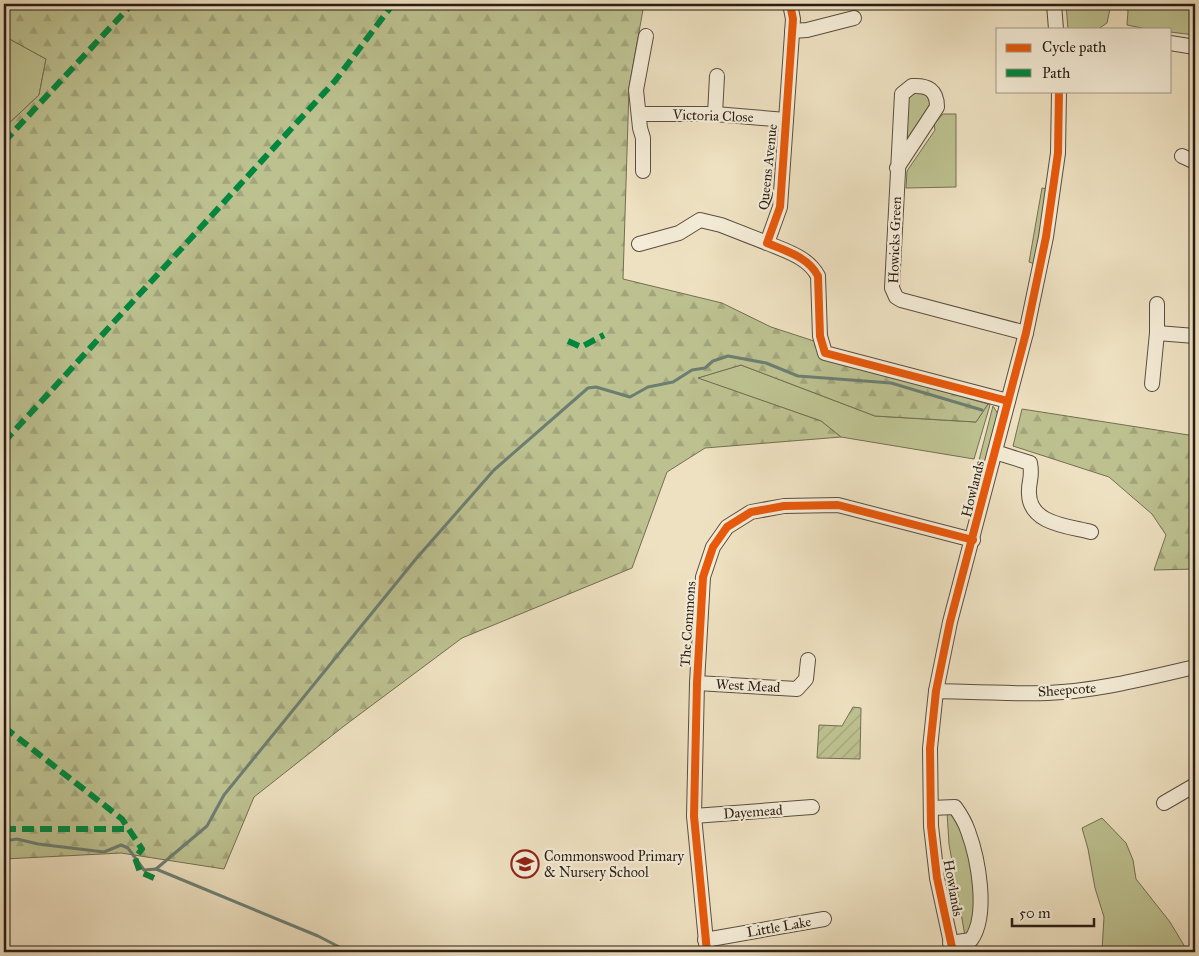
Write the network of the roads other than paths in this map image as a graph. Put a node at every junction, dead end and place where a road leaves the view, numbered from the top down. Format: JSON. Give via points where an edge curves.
{"nodes":[{"id":1,"x":790,"y":4,"type":"edge"},
{"id":2,"x":1054,"y":4,"type":"edge"},
{"id":3,"x":854,"y":18,"type":"dead end"},
{"id":4,"x":1056,"y":28,"type":"edge"},
{"id":5,"x":792,"y":30,"type":"junction"},
{"id":6,"x":646,"y":36,"type":"dead end"},
{"id":7,"x":1172,"y":43,"type":"edge"},
{"id":8,"x":1195,"y":48,"type":"edge"},
{"id":9,"x":717,"y":76,"type":"dead end"},
{"id":10,"x":1059,"y":92,"type":"edge"},
{"id":11,"x":640,"y":114,"type":"junction"},
{"id":12,"x":715,"y":114,"type":"junction"},
{"id":13,"x":786,"y":120,"type":"junction"},
{"id":14,"x":1182,"y":156,"type":"dead end"},
{"id":15,"x":1195,"y":162,"type":"edge"},
{"id":16,"x":898,"y":168,"type":"junction"},
{"id":17,"x":643,"y":171,"type":"dead end"},
{"id":18,"x":767,"y":243,"type":"junction"},
{"id":19,"x":639,"y":244,"type":"dead end"},
{"id":20,"x":1157,"y":304,"type":"dead end"},
{"id":21,"x":1026,"y":332,"type":"junction"},
{"id":22,"x":1157,"y":333,"type":"junction"},
{"id":23,"x":1195,"y":336,"type":"edge"},
{"id":24,"x":1152,"y":384,"type":"dead end"},
{"id":25,"x":1008,"y":401,"type":"junction"},
{"id":26,"x":994,"y":452,"type":"junction"},
{"id":27,"x":1090,"y":532,"type":"dead end"},
{"id":28,"x":972,"y":540,"type":"junction"},
{"id":29,"x":808,"y":660,"type":"dead end"},
{"id":30,"x":1195,"y":667,"type":"edge"},
{"id":31,"x":697,"y":683,"type":"junction"},
{"id":32,"x":936,"y":691,"type":"junction"},
{"id":33,"x":1195,"y":785,"type":"edge"},
{"id":34,"x":1164,"y":803,"type":"dead end"},
{"id":35,"x":812,"y":807,"type":"dead end"},
{"id":36,"x":931,"y":808,"type":"junction"},
{"id":37,"x":694,"y":816,"type":"junction"},
{"id":38,"x":824,"y":919,"type":"dead end"},
{"id":39,"x":706,"y":946,"type":"edge"},
{"id":40,"x":952,"y":947,"type":"edge"}],
"edges":[{"from":1,"to":5,"type":"street","name":"Queens Avenue"},
{"from":2,"to":4,"type":"street"},
{"from":3,"to":5,"type":"street","via":[[807,30]]},
{"from":5,"to":13,"type":"street","name":"Queens Avenue"},
{"from":6,"to":11,"type":"street","via":[[636,90]]},
{"from":7,"to":8,"type":"street"},
{"from":9,"to":12,"type":"street"},
{"from":10,"to":21,"type":"street","name":"Howlands","via":[[1058,153],[1046,237]]},
{"from":11,"to":12,"type":"street","name":"Victoria Close"},
{"from":11,"to":17,"type":"street"},
{"from":12,"to":13,"type":"street","name":"Victoria Close"},
{"from":13,"to":18,"type":"street","name":"Queens Avenue","via":[[780,207]]},
{"from":14,"to":15,"type":"street"},
{"from":16,"to":16,"type":"street","name":"Howicks Green","via":[[902,94],[912,86],[928,87],[934,91],[937,107]]},
{"from":16,"to":21,"type":"street","name":"Howicks Green","via":[[892,288],[896,297]]},
{"from":18,"to":19,"type":"street","via":[[700,220],[679,233]]},
{"from":18,"to":25,"type":"street","via":[[806,260],[814,268],[818,276],[820,336],[826,353]]},
{"from":20,"to":22,"type":"street"},
{"from":21,"to":25,"type":"street","name":"Howlands"},
{"from":22,"to":23,"type":"street"},
{"from":22,"to":24,"type":"street"},
{"from":25,"to":26,"type":"street","name":"Howlands"},
{"from":26,"to":27,"type":"street","via":[[1030,464],[1033,476],[1028,492],[1030,506],[1043,520]]},
{"from":26,"to":28,"type":"street","name":"Howlands"},
{"from":28,"to":31,"type":"street","name":"The Commons","via":[[838,504],[784,506],[751,512],[727,527],[713,547],[703,577]]},
{"from":28,"to":32,"type":"street","name":"Howlands"},
{"from":29,"to":31,"type":"street","name":"West Mead","via":[[806,679],[797,689]]},
{"from":30,"to":32,"type":"street","name":"Sheepcote","via":[[1119,684],[1047,693]]},
{"from":31,"to":37,"type":"street","name":"The Commons"},
{"from":32,"to":36,"type":"street","name":"Howlands","via":[[930,748]]},
{"from":33,"to":34,"type":"street"},
{"from":35,"to":37,"type":"street","name":"Dayemead"},
{"from":36,"to":40,"type":"street","name":"Howlands","via":[[937,878]]},
{"from":36,"to":40,"type":"street","via":[[955,807],[968,829],[975,856],[980,891],[974,935]]},
{"from":37,"to":39,"type":"street","name":"The Commons"},
{"from":38,"to":39,"type":"street","name":"Little Lake"}]}
